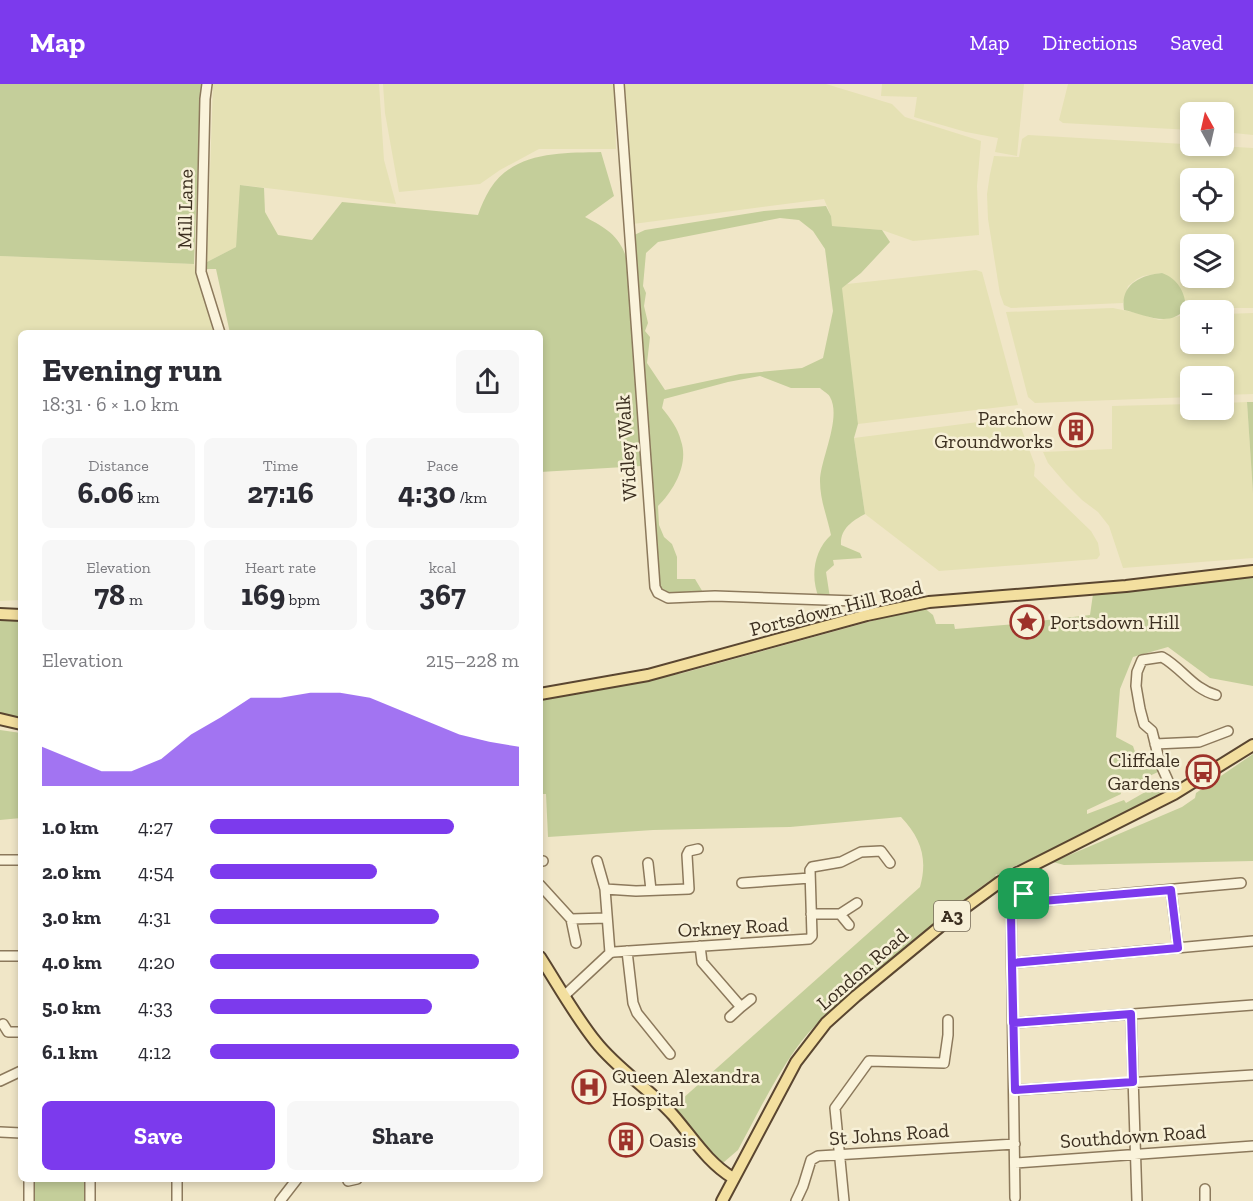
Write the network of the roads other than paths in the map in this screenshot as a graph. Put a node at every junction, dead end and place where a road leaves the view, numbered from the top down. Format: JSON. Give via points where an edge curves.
{"nodes":[{"id":1,"x":207,"y":84,"type":"edge"},
{"id":2,"x":619,"y":84,"type":"edge"},
{"id":3,"x":219,"y":330,"type":"edge"},
{"id":4,"x":1253,"y":571,"type":"edge"},
{"id":5,"x":0,"y":614,"type":"edge"},
{"id":6,"x":18,"y":615,"type":"edge"},
{"id":7,"x":867,"y":615,"type":"junction"},
{"id":8,"x":543,"y":693,"type":"edge"},
{"id":9,"x":1216,"y":695,"type":"dead end"},
{"id":10,"x":0,"y":719,"type":"edge"},
{"id":11,"x":18,"y":723,"type":"edge"},
{"id":12,"x":1228,"y":731,"type":"dead end"},
{"id":13,"x":1155,"y":744,"type":"junction"},
{"id":14,"x":1253,"y":745,"type":"edge"},
{"id":15,"x":1174,"y":794,"type":"junction"},
{"id":16,"x":698,"y":849,"type":"dead end"},
{"id":17,"x":0,"y":860,"type":"edge"},
{"id":18,"x":18,"y":860,"type":"edge"},
{"id":19,"x":597,"y":861,"type":"dead end"},
{"id":20,"x":648,"y":863,"type":"dead end"},
{"id":21,"x":890,"y":863,"type":"dead end"},
{"id":22,"x":752,"y":871,"type":"dead end"},
{"id":23,"x":1017,"y":872,"type":"junction"},
{"id":24,"x":810,"y":878,"type":"junction"},
{"id":25,"x":753,"y":882,"type":"junction"},
{"id":26,"x":742,"y":883,"type":"dead end"},
{"id":27,"x":1241,"y":883,"type":"dead end"},
{"id":28,"x":543,"y":888,"type":"edge"},
{"id":29,"x":605,"y":889,"type":"junction"},
{"id":30,"x":651,"y":890,"type":"junction"},
{"id":31,"x":1171,"y":890,"type":"junction"},
{"id":32,"x":1024,"y":894,"type":"junction"},
{"id":33,"x":857,"y":903,"type":"dead end"},
{"id":34,"x":811,"y":914,"type":"junction"},
{"id":35,"x":840,"y":914,"type":"junction"},
{"id":36,"x":607,"y":918,"type":"junction"},
{"id":37,"x":571,"y":919,"type":"junction"},
{"id":38,"x":849,"y":925,"type":"dead end"},
{"id":39,"x":1253,"y":941,"type":"edge"},
{"id":40,"x":576,"y":943,"type":"dead end"},
{"id":41,"x":700,"y":946,"type":"junction"},
{"id":42,"x":1178,"y":948,"type":"junction"},
{"id":43,"x":627,"y":951,"type":"junction"},
{"id":44,"x":610,"y":953,"type":"junction"},
{"id":45,"x":0,"y":956,"type":"edge"},
{"id":46,"x":18,"y":956,"type":"edge"},
{"id":47,"x":543,"y":962,"type":"edge"},
{"id":48,"x":1012,"y":963,"type":"junction"},
{"id":49,"x":565,"y":995,"type":"junction"},
{"id":50,"x":751,"y":999,"type":"dead end"},
{"id":51,"x":1253,"y":1005,"type":"edge"},
{"id":52,"x":741,"y":1007,"type":"junction"},
{"id":53,"x":1131,"y":1014,"type":"junction"},
{"id":54,"x":730,"y":1017,"type":"dead end"},
{"id":55,"x":948,"y":1020,"type":"dead end"},
{"id":56,"x":1013,"y":1023,"type":"junction"},
{"id":57,"x":3,"y":1024,"type":"dead end"},
{"id":58,"x":18,"y":1032,"type":"edge"},
{"id":59,"x":670,"y":1054,"type":"dead end"},
{"id":60,"x":18,"y":1072,"type":"edge"},
{"id":61,"x":1253,"y":1075,"type":"edge"},
{"id":62,"x":0,"y":1081,"type":"edge"},
{"id":63,"x":1133,"y":1082,"type":"junction"},
{"id":64,"x":1015,"y":1090,"type":"junction"},
{"id":65,"x":0,"y":1132,"type":"edge"},
{"id":66,"x":18,"y":1132,"type":"edge"},
{"id":67,"x":1015,"y":1144,"type":"junction"},
{"id":68,"x":1253,"y":1146,"type":"edge"},
{"id":69,"x":839,"y":1154,"type":"junction"},
{"id":70,"x":1136,"y":1154,"type":"junction"},
{"id":71,"x":1015,"y":1163,"type":"junction"},
{"id":72,"x":733,"y":1178,"type":"junction"},
{"id":73,"x":29,"y":1182,"type":"edge"},
{"id":74,"x":90,"y":1182,"type":"edge"},
{"id":75,"x":177,"y":1182,"type":"edge"},
{"id":76,"x":295,"y":1182,"type":"edge"},
{"id":77,"x":1205,"y":1189,"type":"dead end"},
{"id":78,"x":1016,"y":1198,"type":"dead end"},
{"id":79,"x":29,"y":1201,"type":"edge"},
{"id":80,"x":90,"y":1201,"type":"edge"},
{"id":81,"x":177,"y":1201,"type":"edge"},
{"id":82,"x":280,"y":1201,"type":"edge"},
{"id":83,"x":722,"y":1201,"type":"edge"},
{"id":84,"x":796,"y":1201,"type":"edge"},
{"id":85,"x":844,"y":1201,"type":"edge"},
{"id":86,"x":1137,"y":1201,"type":"edge"},
{"id":87,"x":1205,"y":1201,"type":"edge"}],
"edges":[{"from":1,"to":3,"type":"street","name":"Mill Lane","via":[[201,272]]},
{"from":2,"to":7,"type":"street","name":"Widley Walk","via":[[655,587],[668,598],[855,601]]},
{"from":4,"to":7,"type":"main road","name":"Portsdown Hill Road","via":[[929,602]]},
{"from":5,"to":6,"type":"main road"},
{"from":7,"to":8,"type":"main road","name":"Portsdown Hill Road","via":[[658,673]]},
{"from":9,"to":13,"type":"street","via":[[1204,692],[1165,659],[1142,660],[1136,686],[1144,724],[1152,731]]},
{"from":10,"to":11,"type":"main road"},
{"from":12,"to":13,"type":"street","via":[[1200,742]]},
{"from":13,"to":15,"type":"street"},
{"from":14,"to":15,"type":"main road","name":"London Road","number":"A3"},
{"from":15,"to":23,"type":"main road","name":"London Road","number":"A3"},
{"from":16,"to":30,"type":"street","via":[[688,851],[687,855],[689,889]]},
{"from":17,"to":18,"type":"street"},
{"from":19,"to":29,"type":"street"},
{"from":20,"to":30,"type":"street"},
{"from":21,"to":24,"type":"street","via":[[881,848],[812,867]]},
{"from":22,"to":25,"type":"street"},
{"from":23,"to":32,"type":"street","via":[[1024,884]]},
{"from":23,"to":72,"type":"main road","name":"London Road","number":"A3","via":[[948,920],[826,1023],[796,1062]]},
{"from":24,"to":25,"type":"street"},
{"from":24,"to":34,"type":"street","name":"Orkney Road"},
{"from":25,"to":26,"type":"street"},
{"from":27,"to":31,"type":"street"},
{"from":28,"to":37,"type":"street"},
{"from":29,"to":30,"type":"street"},
{"from":29,"to":36,"type":"street"},
{"from":31,"to":32,"type":"street","via":[[1042,901]]},
{"from":31,"to":42,"type":"street"},
{"from":32,"to":48,"type":"street","via":[[1011,914]]},
{"from":33,"to":35,"type":"street"},
{"from":34,"to":35,"type":"street"},
{"from":34,"to":41,"type":"street","name":"Orkney Road","via":[[812,936],[805,940]]},
{"from":35,"to":38,"type":"street"},
{"from":36,"to":37,"type":"street"},
{"from":36,"to":44,"type":"street"},
{"from":37,"to":40,"type":"street"},
{"from":39,"to":42,"type":"street"},
{"from":41,"to":43,"type":"street","name":"Orkney Road"},
{"from":41,"to":52,"type":"street","via":[[702,962]]},
{"from":42,"to":48,"type":"street"},
{"from":43,"to":44,"type":"street","name":"Orkney Road"},
{"from":43,"to":59,"type":"street","via":[[637,1013],[650,1038]]},
{"from":44,"to":49,"type":"street"},
{"from":45,"to":46,"type":"street"},
{"from":47,"to":49,"type":"main road"},
{"from":48,"to":56,"type":"street"},
{"from":49,"to":72,"type":"main road","via":[[595,1041],[672,1114],[717,1168]]},
{"from":50,"to":52,"type":"street"},
{"from":51,"to":53,"type":"street"},
{"from":52,"to":54,"type":"street"},
{"from":53,"to":56,"type":"street"},
{"from":53,"to":63,"type":"street"},
{"from":55,"to":69,"type":"street","via":[[944,1063],[869,1060],[835,1108]]},
{"from":56,"to":64,"type":"street"},
{"from":57,"to":58,"type":"street","via":[[8,1032]]},
{"from":60,"to":62,"type":"street"},
{"from":61,"to":63,"type":"street"},
{"from":63,"to":64,"type":"street"},
{"from":63,"to":70,"type":"street"},
{"from":64,"to":67,"type":"street"},
{"from":65,"to":66,"type":"street"},
{"from":67,"to":69,"type":"street","name":"St Johns Road"},
{"from":67,"to":71,"type":"street"},
{"from":68,"to":70,"type":"street","name":"Southdown Road"},
{"from":69,"to":84,"type":"street","name":"St Johns Road","via":[[811,1160]]},
{"from":69,"to":85,"type":"street"},
{"from":70,"to":71,"type":"street","name":"Southdown Road"},
{"from":70,"to":86,"type":"street"},
{"from":71,"to":78,"type":"street"},
{"from":72,"to":83,"type":"main road","name":"London Road","number":"A3"},
{"from":73,"to":79,"type":"street"},
{"from":74,"to":80,"type":"street"},
{"from":75,"to":81,"type":"street"},
{"from":76,"to":82,"type":"street"},
{"from":77,"to":87,"type":"street"}]}
